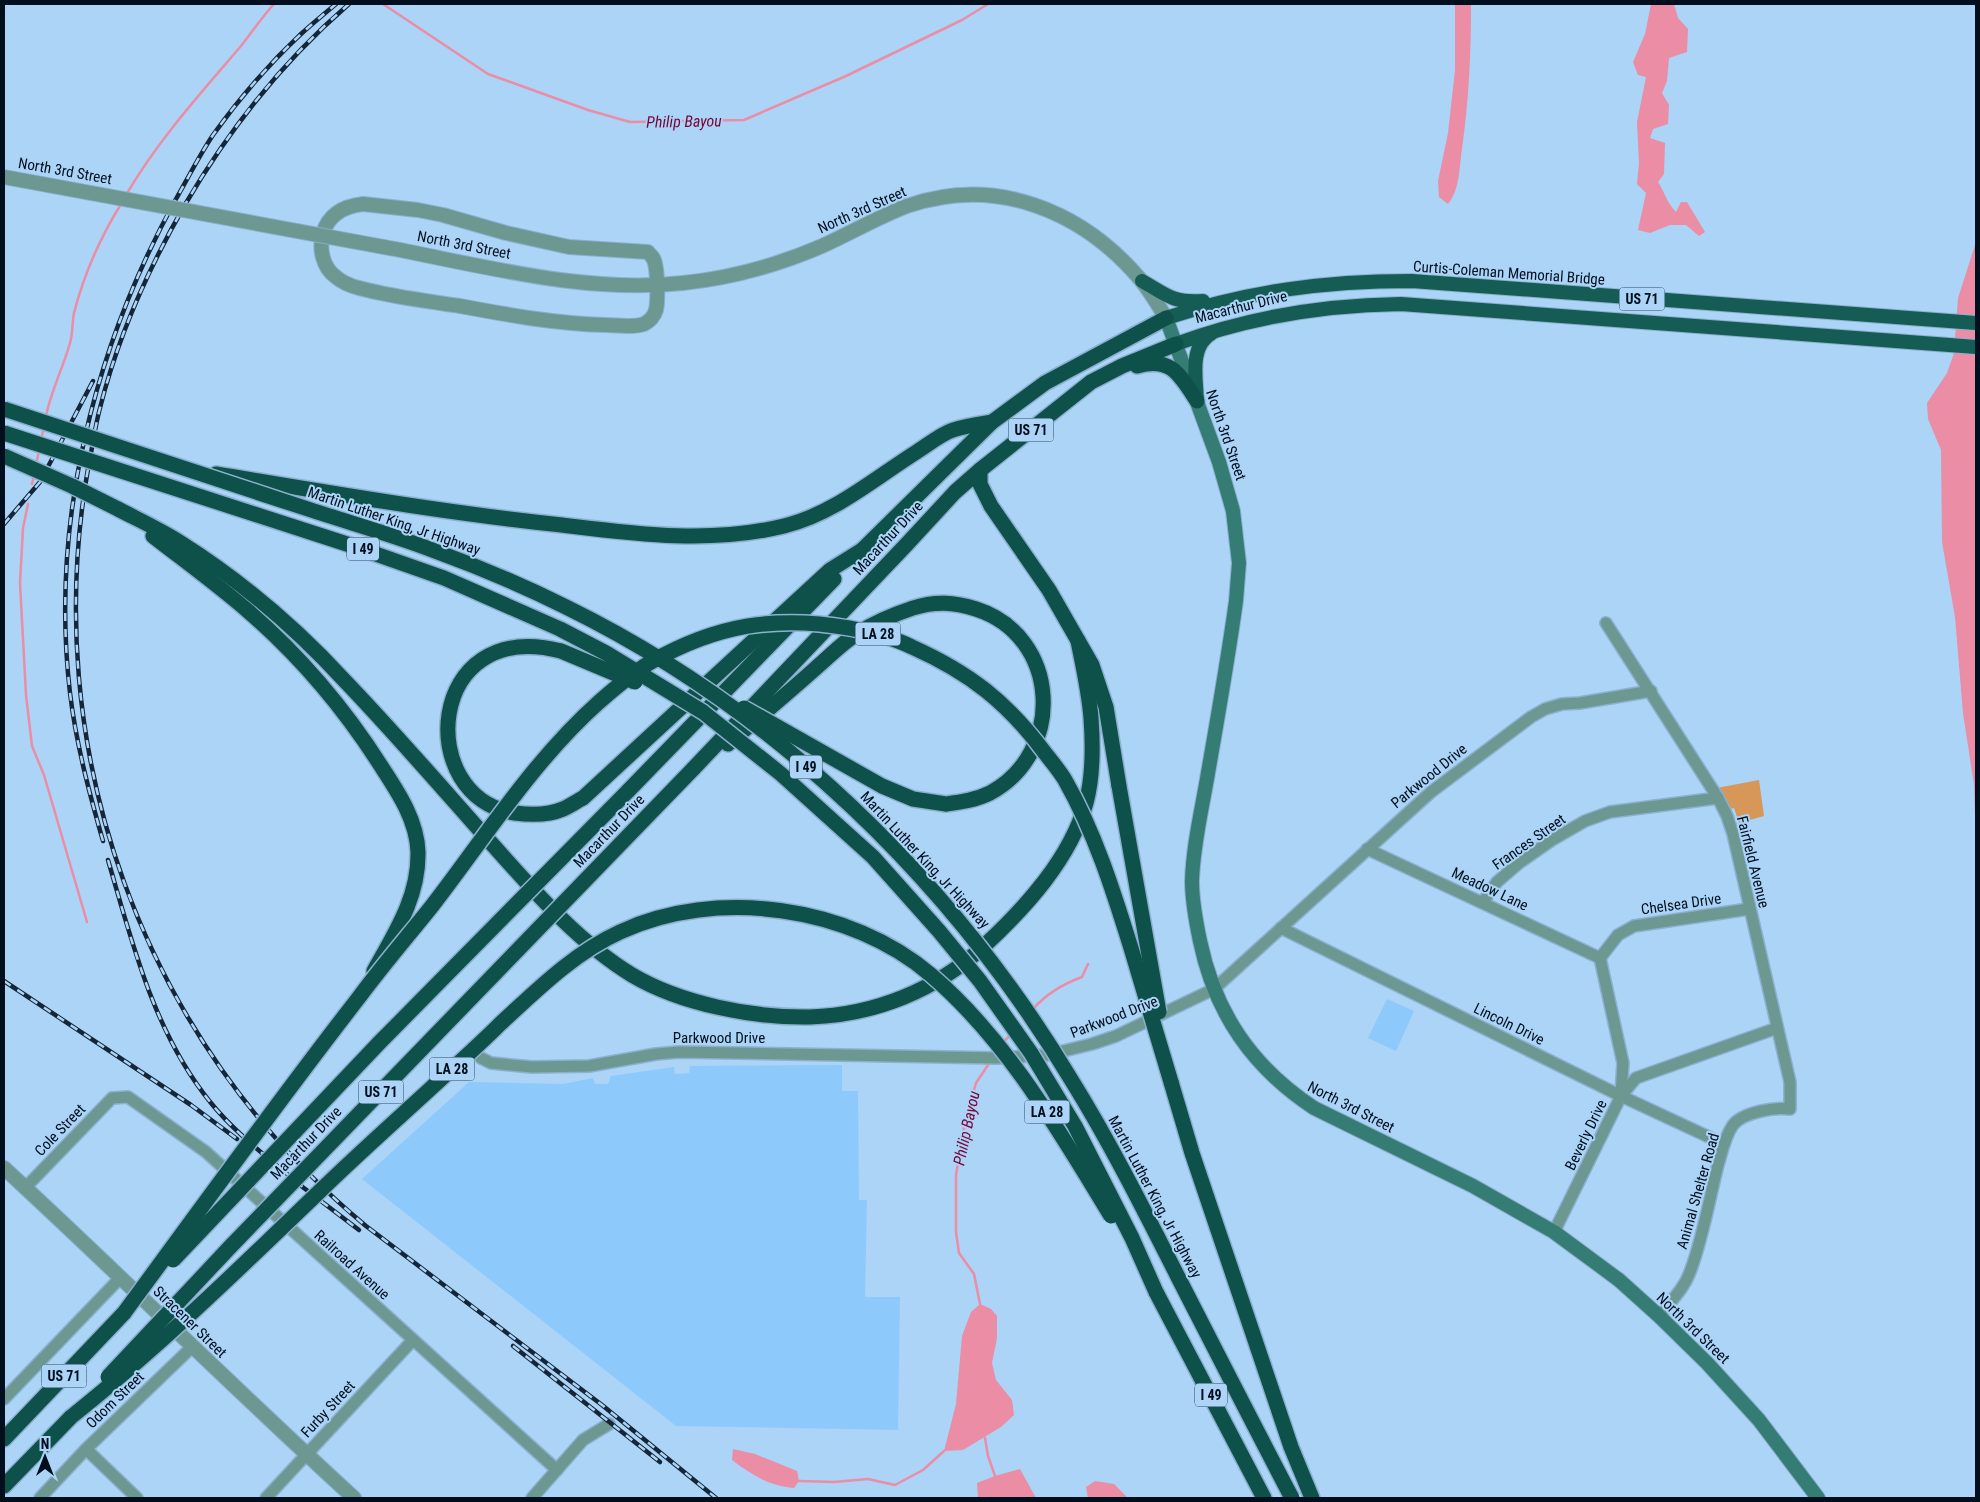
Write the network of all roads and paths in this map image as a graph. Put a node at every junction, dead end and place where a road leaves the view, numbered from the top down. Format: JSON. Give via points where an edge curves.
{"nodes":[{"id":1,"x":4,"y":177,"type":"edge"},
{"id":2,"x":1142,"y":281,"type":"junction"},
{"id":3,"x":656,"y":285,"type":"junction"},
{"id":4,"x":1308,"y":286,"type":"joint"},
{"id":5,"x":1291,"y":288,"type":"junction"},
{"id":6,"x":1166,"y":318,"type":"junction"},
{"id":7,"x":1976,"y":323,"type":"edge"},
{"id":8,"x":1219,"y":329,"type":"junction"},
{"id":9,"x":1176,"y":344,"type":"junction"},
{"id":10,"x":1976,"y":347,"type":"edge"},
{"id":11,"x":1091,"y":382,"type":"junction"},
{"id":12,"x":1197,"y":400,"type":"junction"},
{"id":13,"x":4,"y":409,"type":"edge"},
{"id":14,"x":992,"y":422,"type":"junction"},
{"id":15,"x":4,"y":433,"type":"edge"},
{"id":16,"x":4,"y":456,"type":"edge"},
{"id":17,"x":190,"y":470,"type":"junction"},
{"id":18,"x":980,"y":470,"type":"junction"},
{"id":19,"x":118,"y":509,"type":"junction"},
{"id":20,"x":862,"y":550,"type":"junction"},
{"id":21,"x":1606,"y":623,"type":"dead end"},
{"id":22,"x":1078,"y":640,"type":"junction"},
{"id":23,"x":707,"y":689,"type":"junction"},
{"id":24,"x":1651,"y":692,"type":"junction"},
{"id":25,"x":703,"y":712,"type":"junction"},
{"id":26,"x":694,"y":768,"type":"junction"},
{"id":27,"x":1718,"y":798,"type":"junction"},
{"id":28,"x":1368,"y":848,"type":"junction"},
{"id":29,"x":1483,"y":902,"type":"junction"},
{"id":30,"x":1749,"y":909,"type":"junction"},
{"id":31,"x":1281,"y":928,"type":"junction"},
{"id":32,"x":1600,"y":958,"type":"junction"},
{"id":33,"x":1214,"y":990,"type":"junction"},
{"id":34,"x":361,"y":994,"type":"junction"},
{"id":35,"x":1777,"y":1028,"type":"junction"},
{"id":36,"x":481,"y":1058,"type":"dead end"},
{"id":37,"x":1171,"y":1082,"type":"junction"},
{"id":38,"x":1622,"y":1096,"type":"junction"},
{"id":39,"x":118,"y":1097,"type":"joint"},
{"id":40,"x":1790,"y":1109,"type":"joint"},
{"id":41,"x":1724,"y":1144,"type":"junction"},
{"id":42,"x":4,"y":1168,"type":"edge"},
{"id":43,"x":25,"y":1188,"type":"junction"},
{"id":44,"x":1554,"y":1232,"type":"junction"},
{"id":45,"x":121,"y":1277,"type":"junction"},
{"id":46,"x":1156,"y":1292,"type":"junction"},
{"id":47,"x":124,"y":1313,"type":"junction"},
{"id":48,"x":1659,"y":1316,"type":"junction"},
{"id":49,"x":412,"y":1341,"type":"junction"},
{"id":50,"x":192,"y":1348,"type":"junction"},
{"id":51,"x":4,"y":1399,"type":"edge"},
{"id":52,"x":71,"y":1417,"type":"junction"},
{"id":53,"x":610,"y":1424,"type":"dead end"},
{"id":54,"x":4,"y":1439,"type":"edge"},
{"id":55,"x":86,"y":1449,"type":"junction"},
{"id":56,"x":306,"y":1454,"type":"junction"},
{"id":57,"x":557,"y":1470,"type":"junction"},
{"id":58,"x":4,"y":1486,"type":"edge"},
{"id":59,"x":40,"y":1498,"type":"edge"},
{"id":60,"x":137,"y":1498,"type":"edge"},
{"id":61,"x":266,"y":1498,"type":"edge"},
{"id":62,"x":354,"y":1498,"type":"edge"},
{"id":63,"x":532,"y":1498,"type":"edge"},
{"id":64,"x":1264,"y":1498,"type":"edge"},
{"id":65,"x":1292,"y":1498,"type":"edge"},
{"id":66,"x":1312,"y":1498,"type":"edge"},
{"id":67,"x":1818,"y":1498,"type":"edge"}],
"edges":[{"from":1,"to":3,"type":"street","name":"North 3rd Street","bridge":true,"via":[[560,280]]},
{"from":2,"to":3,"type":"street","name":"North 3rd Street","via":[[1106,244],[1061,215],[1027,203],[964,196],[908,206],[821,246],[766,266],[707,280]]},
{"from":2,"to":5,"type":"highway","via":[[1170,298],[1189,302]]},
{"from":2,"to":6,"type":"street","name":"North 3rd Street"},
{"from":3,"to":3,"type":"street","via":[[656,266],[648,252],[569,247],[506,234],[443,215],[378,205],[351,205],[341,210],[327,224],[321,244],[326,266],[344,283],[551,322],[641,325],[654,316]]},
{"from":4,"to":5,"type":"highway","name":"Macarthur Drive","number":"US 71"},
{"from":4,"to":7,"type":"highway","name":"Curtis-Coleman Memorial Bridge","number":"US 71","via":[[1412,281]]},
{"from":5,"to":6,"type":"highway","name":"Macarthur Drive","number":"US 71","via":[[1231,299]]},
{"from":6,"to":9,"type":"main road","name":"North 3rd Street"},
{"from":6,"to":14,"type":"highway","name":"Macarthur Drive","number":"US 71","via":[[1045,383]]},
{"from":8,"to":9,"type":"highway","name":"Macarthur Drive","number":"US 71"},
{"from":8,"to":10,"type":"highway","name":"Macarthur Drive","number":"US 71","via":[[1310,309],[1380,304],[1444,306]]},
{"from":8,"to":12,"type":"highway","via":[[1202,340],[1198,348]]},
{"from":9,"to":11,"type":"highway","name":"Macarthur Drive","number":"US 71"},
{"from":9,"to":12,"type":"main road","name":"North 3rd Street"},
{"from":11,"to":12,"type":"highway","via":[[1158,362],[1176,371]]},
{"from":11,"to":18,"type":"highway","name":"Macarthur Drive","number":"US 71"},
{"from":12,"to":33,"type":"main road","name":"North 3rd Street","via":[[1234,511],[1239,563],[1234,615],[1193,871],[1197,930]]},
{"from":13,"to":17,"type":"highway","name":"Martin Luther King, Jr Highway","number":"I 49","bridge":true},
{"from":14,"to":17,"type":"highway","bridge":true,"via":[[951,430],[836,504],[811,516],[776,527],[713,536],[652,536],[500,519]]},
{"from":14,"to":20,"type":"highway","name":"Macarthur Drive","number":"US 71"},
{"from":15,"to":25,"type":"highway","number":"I 49","bridge":true,"via":[[334,539],[444,578],[606,652]]},
{"from":16,"to":19,"type":"highway","bridge":true},
{"from":17,"to":23,"type":"highway","name":"Martin Luther King, Jr Highway","number":"I 49","bridge":true,"via":[[432,549],[488,572],[582,615]]},
{"from":18,"to":22,"type":"highway","via":[[980,484],[992,506],[1049,590]]},
{"from":18,"to":26,"type":"highway","name":"Macarthur Drive","number":"US 71","via":[[955,492]]},
{"from":19,"to":22,"type":"highway","via":[[180,542],[277,615],[344,679],[515,870],[593,948],[635,977],[662,989],[760,1015],[792,1017],[851,1013],[892,1003],[944,976],[977,953],[1031,898],[1060,857],[1086,803],[1090,779],[1091,719]]},
{"from":19,"to":34,"type":"highway","bridge":true,"via":[[227,594],[287,647],[349,719],[406,807],[418,850],[416,881],[402,921]]},
{"from":20,"to":25,"type":"highway","bridge":true,"via":[[830,570],[583,798],[562,809],[523,814],[506,812],[486,804],[462,779],[451,753],[447,727],[456,690],[480,660],[496,651],[533,645],[561,650]]},
{"from":20,"to":47,"type":"highway","name":"Macarthur Drive","number":"US 71","bridge":true,"via":[[367,1056]]},
{"from":21,"to":24,"type":"street","name":"Fairfield Avenue"},
{"from":22,"to":37,"type":"highway","bridge":true,"via":[[1092,665],[1106,707]]},
{"from":23,"to":26,"type":"highway","bridge":true,"via":[[764,718],[882,786],[913,799],[946,804],[989,793],[1014,775],[1026,760],[1040,732],[1044,700],[1036,664],[1016,633],[993,616],[952,603],[933,603],[912,608],[857,633],[717,753]]},
{"from":23,"to":65,"type":"highway","name":"Martin Luther King, Jr Highway","number":"I 49","bridge":true,"via":[[858,810],[957,918],[1006,981],[1071,1078],[1116,1155]]},
{"from":24,"to":27,"type":"street","name":"Fairfield Avenue"},
{"from":24,"to":28,"type":"street","name":"Parkwood Drive","via":[[1545,709],[1431,792]]},
{"from":25,"to":46,"type":"highway","number":"I 49","bridge":true,"via":[[781,774],[874,857],[980,981],[1031,1053],[1074,1126]]},
{"from":26,"to":52,"type":"highway","name":"Macarthur Drive","number":"US 71","bridge":true},
{"from":27,"to":29,"type":"street","name":"Frances Street","via":[[1610,812],[1585,821],[1519,863],[1498,882]]},
{"from":27,"to":30,"type":"street","name":"Fairfield Avenue","via":[[1733,834]]},
{"from":28,"to":29,"type":"street","name":"Meadow Lane"},
{"from":28,"to":31,"type":"street","name":"Parkwood Drive"},
{"from":29,"to":32,"type":"street","name":"Meadow Lane"},
{"from":30,"to":32,"type":"street","name":"Chelsea Drive","via":[[1634,926],[1618,935]]},
{"from":30,"to":35,"type":"street","name":"Fairfield Avenue"},
{"from":31,"to":33,"type":"street","name":"Parkwood Drive"},
{"from":31,"to":38,"type":"street","name":"Lincoln Drive"},
{"from":32,"to":38,"type":"street","name":"Beverly Drive","via":[[1623,1063]]},
{"from":33,"to":36,"type":"street","name":"Parkwood Drive","via":[[1116,1036],[1038,1056],[679,1052],[588,1066],[550,1067],[491,1063]]},
{"from":33,"to":44,"type":"main road","name":"North 3rd Street","via":[[1253,1056],[1295,1096],[1328,1116],[1428,1162]]},
{"from":34,"to":37,"type":"highway","number":"LA 28","bridge":true,"via":[[537,766],[615,688],[647,664],[681,646],[723,631],[760,624],[817,622],[879,634],[930,655],[975,682],[1024,724],[1063,776],[1092,834],[1108,875]]},
{"from":34,"to":47,"type":"highway","number":"LA 28","bridge":true},
{"from":35,"to":38,"type":"street","via":[[1636,1078]]},
{"from":35,"to":40,"type":"street","name":"Fairfield Avenue","via":[[1790,1082]]},
{"from":37,"to":66,"type":"highway","via":[[1291,1447]]},
{"from":38,"to":41,"type":"street","name":"Lincoln Drive"},
{"from":38,"to":44,"type":"street","name":"Beverly Drive"},
{"from":39,"to":43,"type":"street","name":"Cole Street","via":[[112,1098]]},
{"from":39,"to":49,"type":"street","name":"Railroad Avenue","via":[[128,1098],[206,1152]]},
{"from":40,"to":41,"type":"street","name":"Animal Shelter Road","via":[[1766,1110],[1747,1116],[1733,1124]]},
{"from":41,"to":48,"type":"street","name":"Animal Shelter Road","via":[[1689,1275]]},
{"from":42,"to":43,"type":"street","name":"Stracener Street"},
{"from":43,"to":45,"type":"street","name":"Stracener Street"},
{"from":44,"to":48,"type":"main road","name":"North 3rd Street","via":[[1619,1280]]},
{"from":45,"to":50,"type":"street","name":"Stracener Street"},
{"from":45,"to":51,"type":"street"},
{"from":46,"to":52,"type":"highway","number":"LA 28","bridge":true,"via":[[1046,1110],[968,1011],[929,973],[884,944],[828,920],[770,908],[714,909],[652,919],[597,943],[575,958],[537,989],[124,1375]]},
{"from":46,"to":64,"type":"highway","number":"I 49"},
{"from":47,"to":54,"type":"highway","name":"Macarthur Drive","number":"US 71"},
{"from":48,"to":67,"type":"main road","name":"North 3rd Street","via":[[1707,1362],[1759,1420]]},
{"from":49,"to":56,"type":"street","name":"Furby Street"},
{"from":49,"to":57,"type":"street","name":"Railroad Avenue"},
{"from":50,"to":55,"type":"street","name":"Odom Street"},
{"from":50,"to":56,"type":"street","name":"Stracener Street"},
{"from":52,"to":58,"type":"highway","name":"Macarthur Drive","number":"US 71"},
{"from":53,"to":57,"type":"street","via":[[583,1440]]},
{"from":55,"to":59,"type":"street","name":"Odom Street"},
{"from":55,"to":60,"type":"street"},
{"from":56,"to":61,"type":"street","name":"Furby Street"},
{"from":56,"to":62,"type":"street","name":"Stracener Street"},
{"from":57,"to":63,"type":"street"}]}
